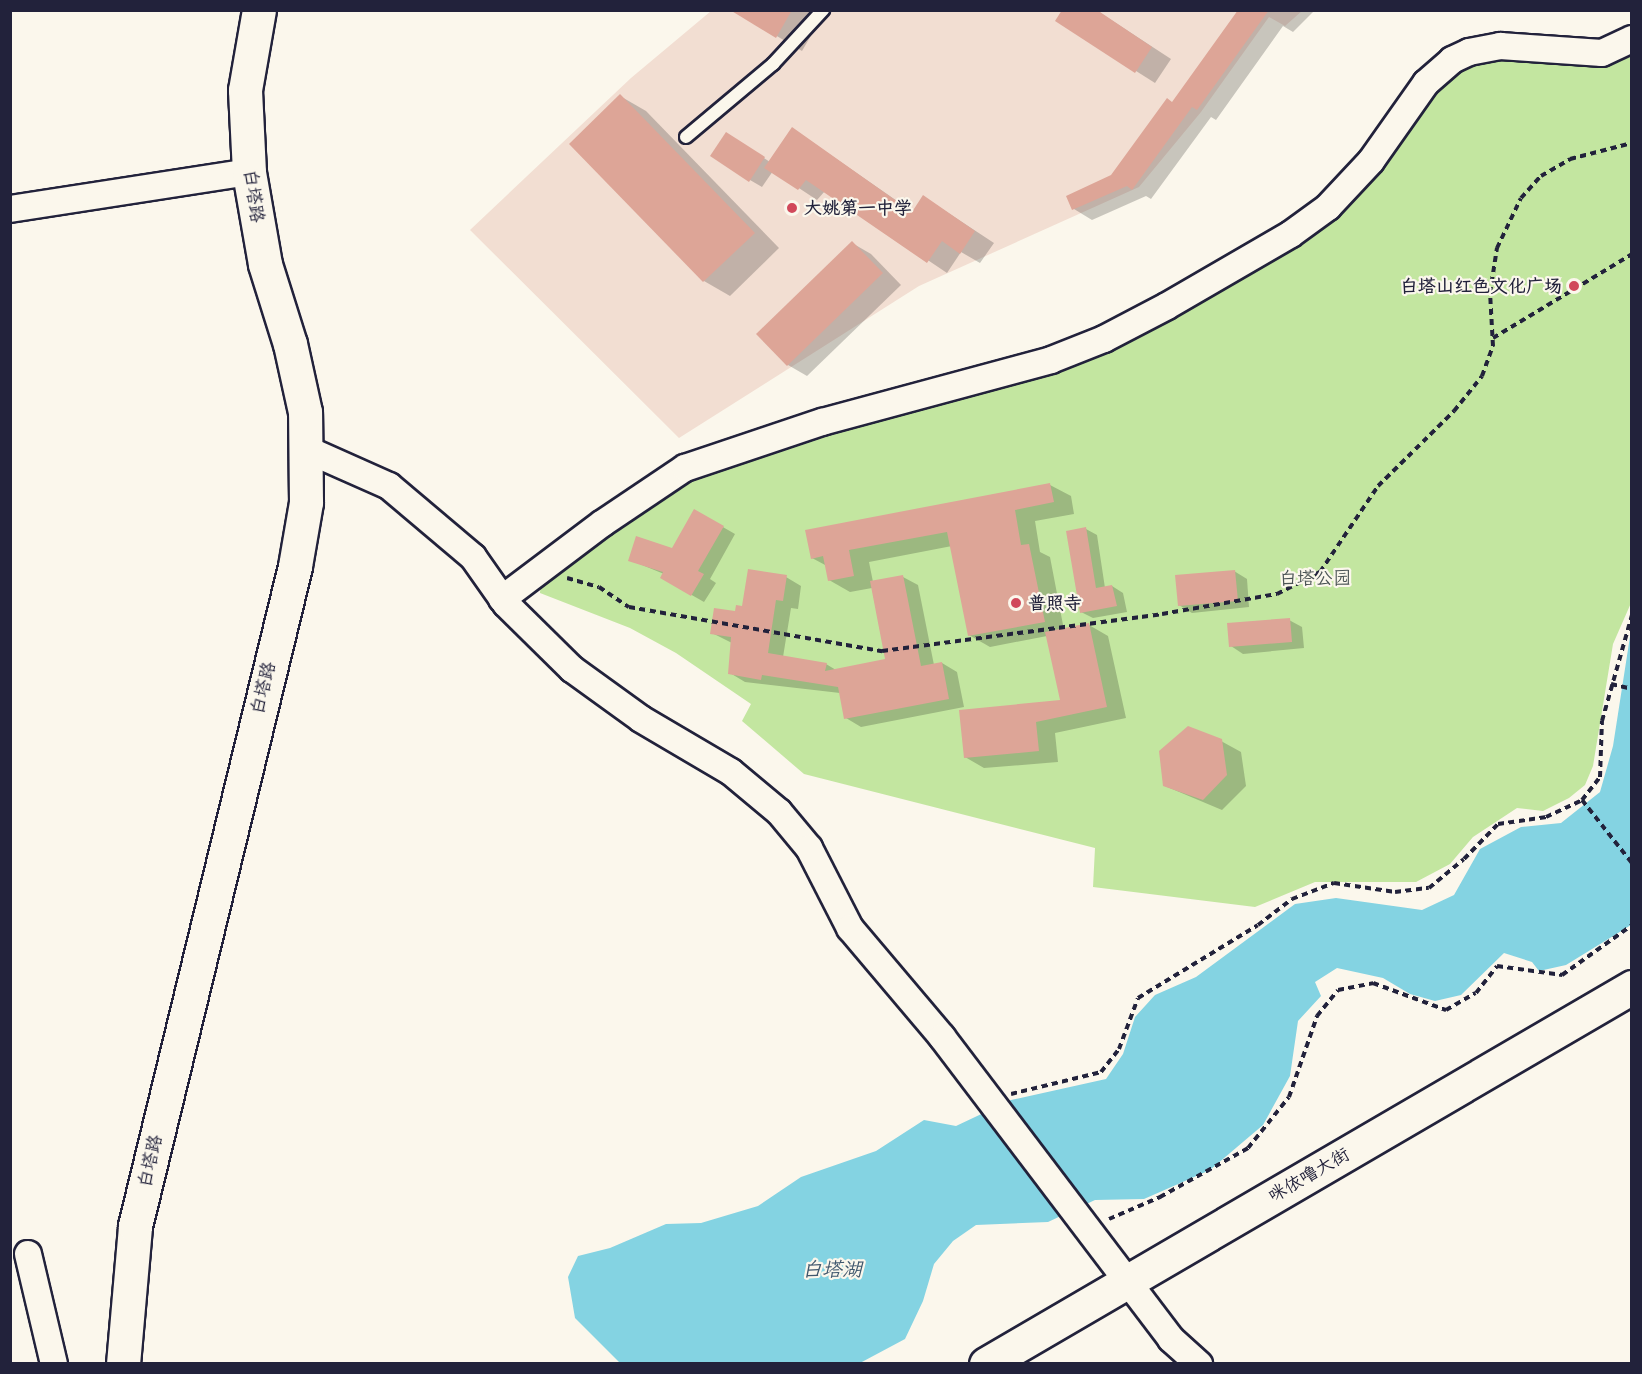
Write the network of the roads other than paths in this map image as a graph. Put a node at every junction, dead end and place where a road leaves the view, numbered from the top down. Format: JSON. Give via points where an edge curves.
{"nodes":[{"id":1,"x":259,"y":10,"type":"edge"},
{"id":2,"x":823,"y":10,"type":"edge"},
{"id":3,"x":1632,"y":39,"type":"edge"},
{"id":4,"x":686,"y":137,"type":"dead end"},
{"id":5,"x":249,"y":172,"type":"junction"},
{"id":6,"x":10,"y":209,"type":"edge"},
{"id":7,"x":308,"y":450,"type":"junction"},
{"id":8,"x":502,"y":598,"type":"junction"},
{"id":9,"x":1632,"y":987,"type":"edge"},
{"id":10,"x":28,"y":1254,"type":"dead end"},
{"id":11,"x":1125,"y":1282,"type":"junction"},
{"id":12,"x":54,"y":1364,"type":"edge"},
{"id":13,"x":123,"y":1364,"type":"edge"},
{"id":14,"x":986,"y":1364,"type":"edge"},
{"id":15,"x":1199,"y":1364,"type":"edge"}],
"edges":[{"from":1,"to":5,"type":"main road","name":"白塔路","via":[[246,79]]},
{"from":2,"to":4,"type":"lane","via":[[780,57]]},
{"from":3,"to":8,"type":"street","via":[[1602,53],[1500,46],[1461,56],[1426,83],[1371,161],[1328,207],[1291,234],[1167,306],[1104,339],[1051,360],[822,422],[685,468]]},
{"from":5,"to":6,"type":"street"},
{"from":5,"to":7,"type":"main road","name":"白塔路","via":[[265,264],[299,377]]},
{"from":7,"to":8,"type":"street","via":[[389,486],[457,541]]},
{"from":7,"to":13,"type":"main road","name":"白塔路","via":[[306,502],[295,566],[135,1226]]},
{"from":8,"to":11,"type":"street","via":[[572,669],[641,719],[730,772],[779,812],[809,848],[850,928],[988,1100]]},
{"from":9,"to":11,"type":"main road","name":"咪依噜大街"},
{"from":10,"to":12,"type":"street"},
{"from":11,"to":14,"type":"main road","name":"咪依噜大街"},
{"from":11,"to":15,"type":"street","via":[[1171,1339]]}]}
